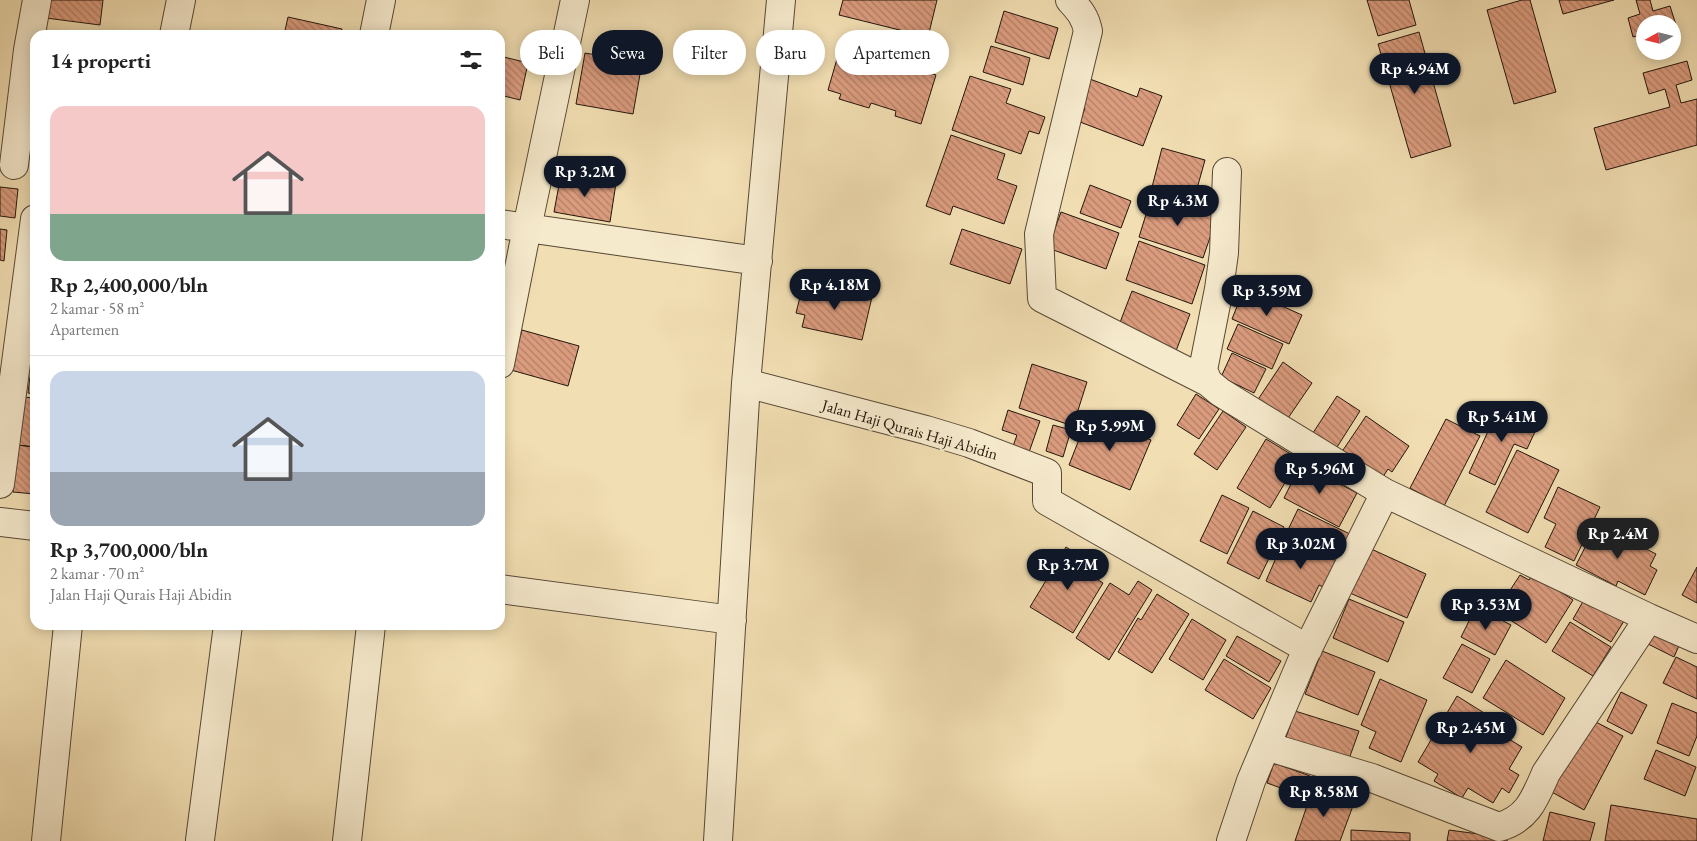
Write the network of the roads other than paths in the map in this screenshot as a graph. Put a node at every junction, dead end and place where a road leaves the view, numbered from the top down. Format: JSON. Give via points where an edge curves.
{"nodes":[{"id":1,"x":37,"y":0,"type":"edge"},
{"id":2,"x":181,"y":0,"type":"edge"},
{"id":3,"x":381,"y":0,"type":"edge"},
{"id":4,"x":575,"y":0,"type":"edge"},
{"id":5,"x":781,"y":0,"type":"edge"},
{"id":6,"x":1070,"y":0,"type":"edge"},
{"id":7,"x":32,"y":30,"type":"edge"},
{"id":8,"x":175,"y":30,"type":"edge"},
{"id":9,"x":375,"y":30,"type":"edge"},
{"id":10,"x":30,"y":39,"type":"edge"},
{"id":11,"x":16,"y":166,"type":"edge"},
{"id":12,"x":1227,"y":172,"type":"dead end"},
{"id":13,"x":505,"y":225,"type":"edge"},
{"id":14,"x":527,"y":228,"type":"junction"},
{"id":15,"x":30,"y":257,"type":"edge"},
{"id":16,"x":758,"y":261,"type":"junction"},
{"id":17,"x":505,"y":339,"type":"edge"},
{"id":18,"x":1208,"y":382,"type":"junction"},
{"id":19,"x":746,"y":383,"type":"junction"},
{"id":20,"x":0,"y":484,"type":"edge"},
{"id":21,"x":1385,"y":493,"type":"junction"},
{"id":22,"x":0,"y":522,"type":"edge"},
{"id":23,"x":30,"y":525,"type":"edge"},
{"id":24,"x":505,"y":590,"type":"edge"},
{"id":25,"x":1649,"y":618,"type":"junction"},
{"id":26,"x":732,"y":620,"type":"junction"},
{"id":27,"x":67,"y":630,"type":"edge"},
{"id":28,"x":227,"y":630,"type":"edge"},
{"id":29,"x":370,"y":630,"type":"edge"},
{"id":30,"x":1697,"y":639,"type":"edge"},
{"id":31,"x":1308,"y":649,"type":"junction"},
{"id":32,"x":1266,"y":746,"type":"junction"},
{"id":33,"x":1526,"y":812,"type":"junction"},
{"id":34,"x":200,"y":840,"type":"edge"},
{"id":35,"x":46,"y":841,"type":"edge"},
{"id":36,"x":347,"y":841,"type":"edge"},
{"id":37,"x":718,"y":841,"type":"edge"},
{"id":38,"x":1231,"y":841,"type":"edge"},
{"id":39,"x":1522,"y":841,"type":"edge"}],
"edges":[{"from":1,"to":7,"type":"street"},
{"from":2,"to":8,"type":"street"},
{"from":3,"to":9,"type":"street"},
{"from":4,"to":14,"type":"street"},
{"from":5,"to":16,"type":"street"},
{"from":6,"to":18,"type":"street","via":[[1081,11],[1088,31],[1039,234],[1042,298]]},
{"from":10,"to":11,"type":"street"},
{"from":12,"to":18,"type":"street","via":[[1224,253],[1203,370]]},
{"from":13,"to":14,"type":"street"},
{"from":14,"to":16,"type":"street"},
{"from":14,"to":17,"type":"street"},
{"from":15,"to":20,"type":"street"},
{"from":16,"to":19,"type":"street"},
{"from":18,"to":21,"type":"street"},
{"from":19,"to":26,"type":"street"},
{"from":19,"to":31,"type":"street","name":"Jalan Haji Qurais Haji Abidin","via":[[969,443],[1047,473],[1047,501]]},
{"from":21,"to":25,"type":"street"},
{"from":21,"to":31,"type":"street"},
{"from":22,"to":23,"type":"street"},
{"from":24,"to":26,"type":"street"},
{"from":25,"to":30,"type":"street"},
{"from":25,"to":33,"type":"street","via":[[1546,773]]},
{"from":26,"to":37,"type":"street"},
{"from":27,"to":35,"type":"street"},
{"from":28,"to":34,"type":"street"},
{"from":29,"to":36,"type":"street"},
{"from":31,"to":32,"type":"street"},
{"from":32,"to":33,"type":"street","via":[[1372,778],[1499,827]]},
{"from":32,"to":38,"type":"street"},
{"from":33,"to":39,"type":"street"}]}
